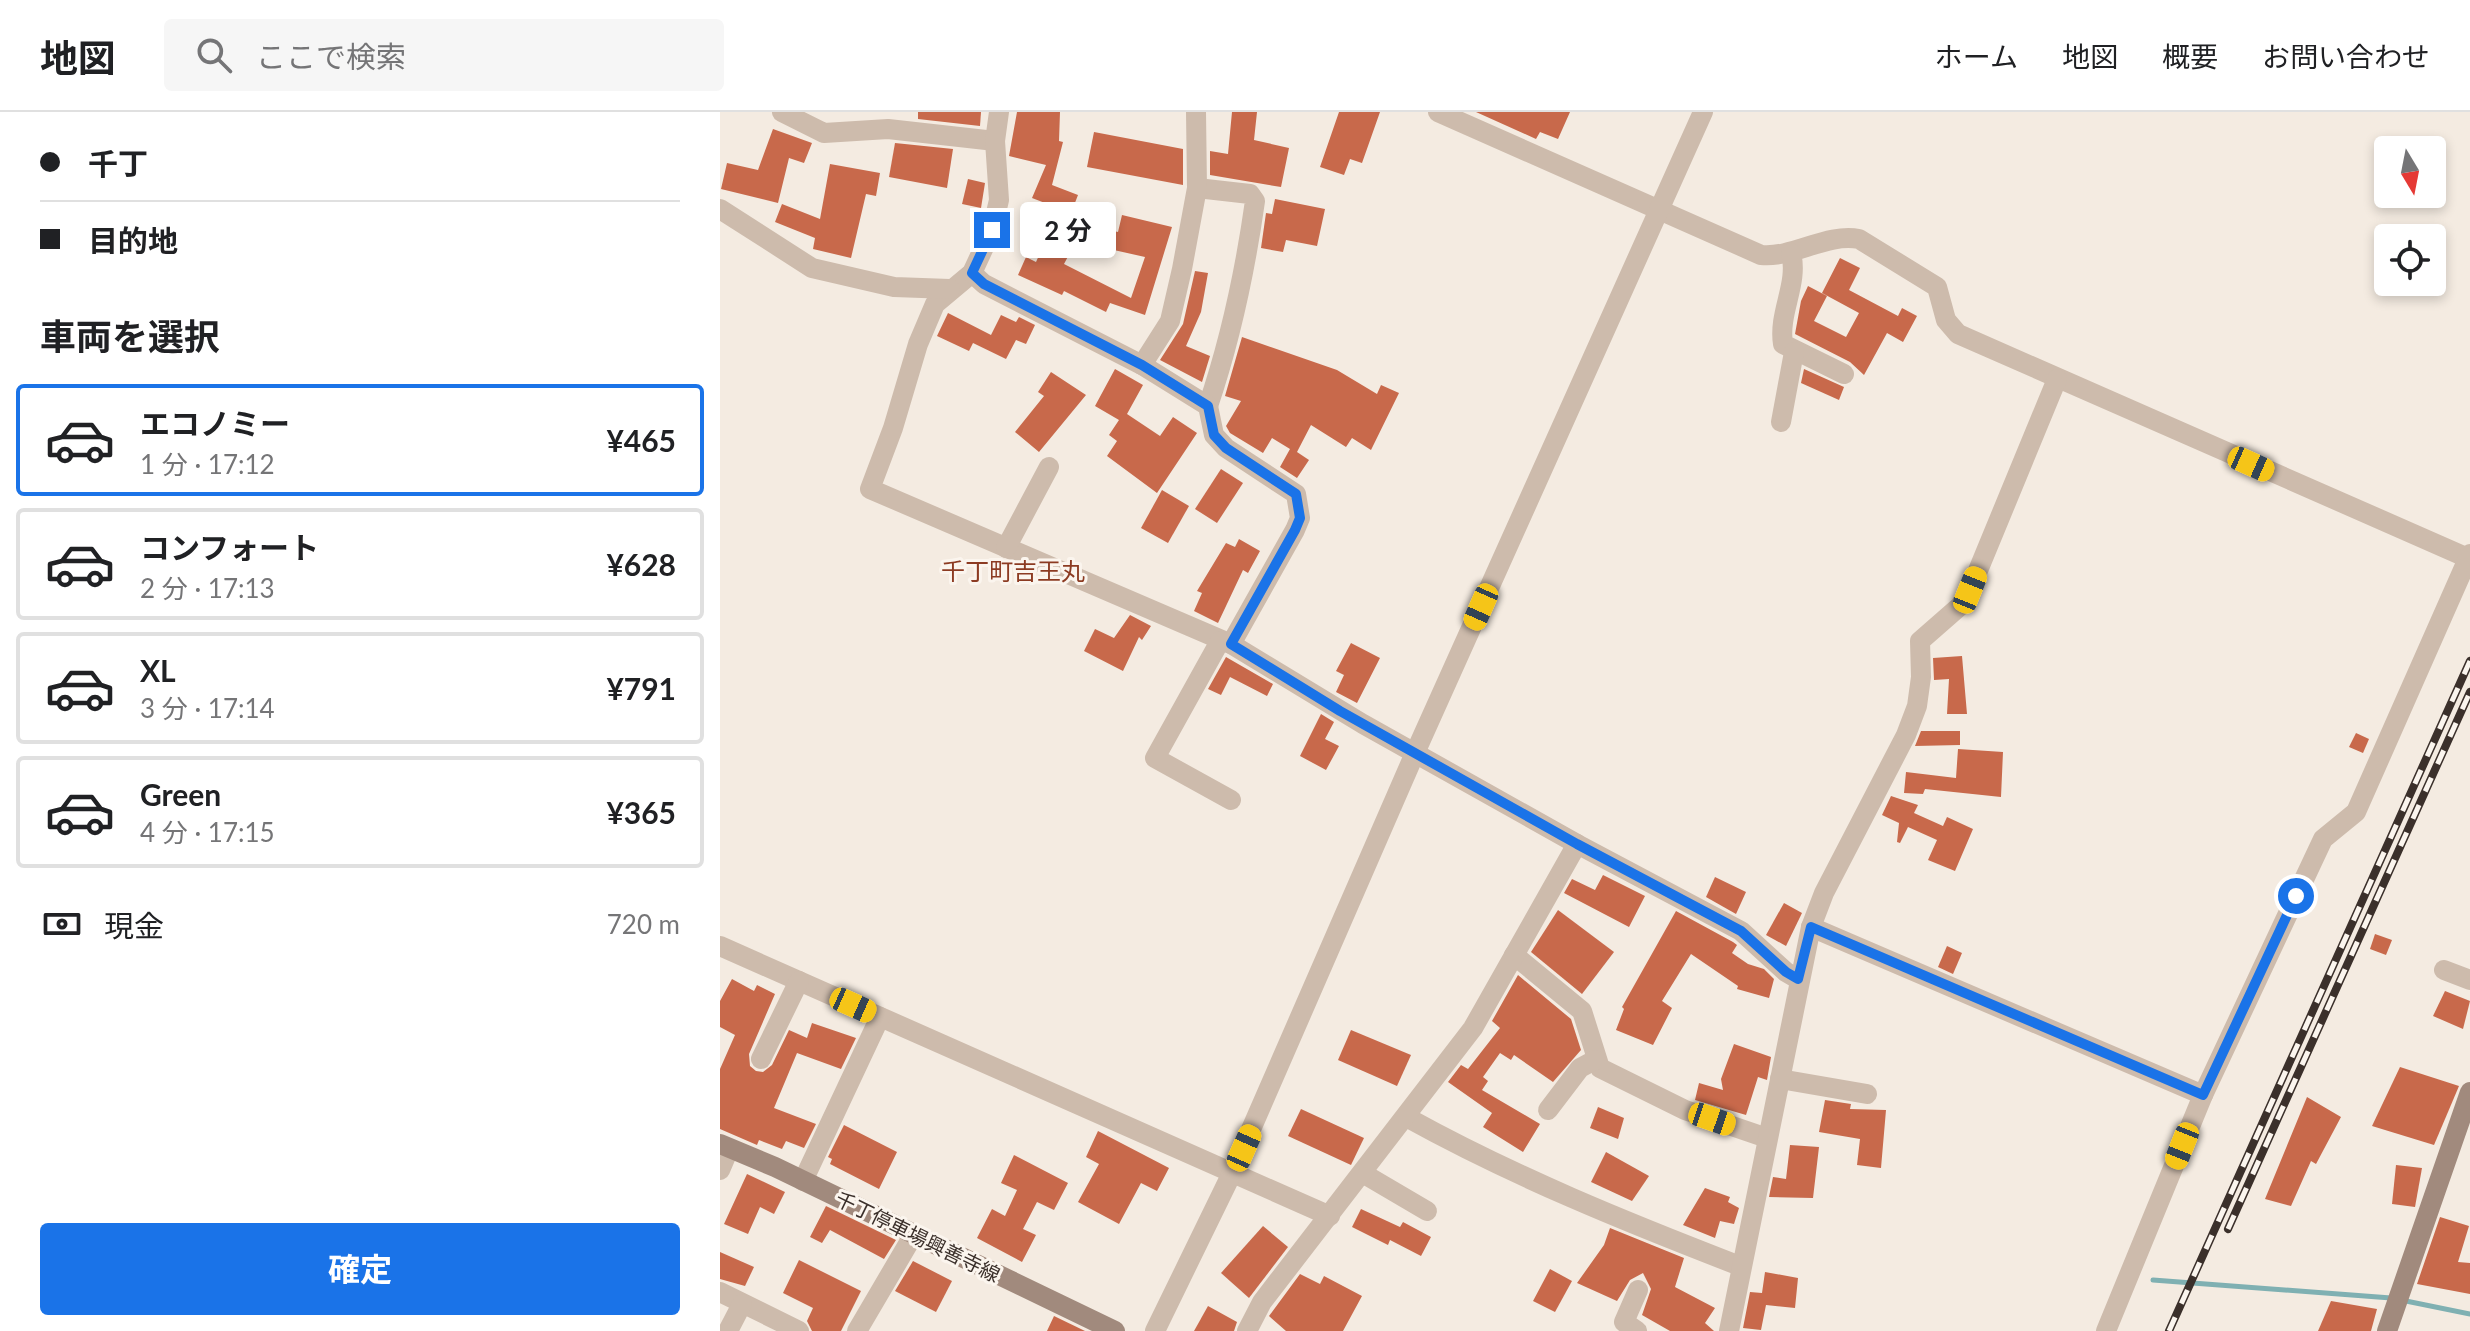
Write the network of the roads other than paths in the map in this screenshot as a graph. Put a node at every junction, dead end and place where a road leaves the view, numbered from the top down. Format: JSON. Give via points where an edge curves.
{"nodes":[{"id":1,"x":782,"y":112,"type":"edge"},
{"id":2,"x":999,"y":112,"type":"edge"},
{"id":3,"x":1196,"y":112,"type":"edge"},
{"id":4,"x":1438,"y":112,"type":"edge"},
{"id":5,"x":1703,"y":112,"type":"edge"},
{"id":6,"x":995,"y":141,"type":"junction"},
{"id":7,"x":1197,"y":188,"type":"junction"},
{"id":8,"x":720,"y":209,"type":"edge"},
{"id":9,"x":1659,"y":210,"type":"junction"},
{"id":10,"x":1791,"y":253,"type":"junction"},
{"id":11,"x":972,"y":273,"type":"junction"},
{"id":12,"x":950,"y":289,"type":"junction"},
{"id":13,"x":1794,"y":352,"type":"junction"},
{"id":14,"x":1142,"y":365,"type":"junction"},
{"id":15,"x":1844,"y":374,"type":"dead end"},
{"id":16,"x":2057,"y":379,"type":"junction"},
{"id":17,"x":1208,"y":406,"type":"junction"},
{"id":18,"x":1781,"y":422,"type":"dead end"},
{"id":19,"x":1049,"y":467,"type":"dead end"},
{"id":20,"x":1006,"y":548,"type":"junction"},
{"id":21,"x":2469,"y":556,"type":"edge"},
{"id":22,"x":1225,"y":643,"type":"junction"},
{"id":23,"x":1415,"y":753,"type":"junction"},
{"id":24,"x":1231,"y":800,"type":"dead end"},
{"id":25,"x":1577,"y":844,"type":"junction"},
{"id":26,"x":1811,"y":927,"type":"junction"},
{"id":27,"x":720,"y":946,"type":"edge"},
{"id":28,"x":1514,"y":955,"type":"junction"},
{"id":29,"x":2444,"y":970,"type":"dead end"},
{"id":30,"x":1798,"y":979,"type":"junction"},
{"id":31,"x":2470,"y":980,"type":"edge"},
{"id":32,"x":799,"y":981,"type":"junction"},
{"id":33,"x":880,"y":1017,"type":"junction"},
{"id":34,"x":761,"y":1059,"type":"dead end"},
{"id":35,"x":1595,"y":1060,"type":"junction"},
{"id":36,"x":1780,"y":1079,"type":"junction"},
{"id":37,"x":2470,"y":1092,"type":"edge"},
{"id":38,"x":1867,"y":1094,"type":"dead end"},
{"id":39,"x":2203,"y":1095,"type":"junction"},
{"id":40,"x":1548,"y":1110,"type":"dead end"},
{"id":41,"x":1408,"y":1118,"type":"junction"},
{"id":42,"x":1767,"y":1138,"type":"junction"},
{"id":43,"x":725,"y":1147,"type":"edge"},
{"id":44,"x":720,"y":1170,"type":"edge"},
{"id":45,"x":1232,"y":1173,"type":"junction"},
{"id":46,"x":1364,"y":1174,"type":"junction"},
{"id":47,"x":803,"y":1181,"type":"junction"},
{"id":48,"x":1427,"y":1211,"type":"dead end"},
{"id":49,"x":1330,"y":1216,"type":"junction"},
{"id":50,"x":914,"y":1234,"type":"junction"},
{"id":51,"x":1740,"y":1266,"type":"junction"},
{"id":52,"x":1638,"y":1290,"type":"dead end"},
{"id":53,"x":720,"y":1292,"type":"edge"},
{"id":54,"x":742,"y":1304,"type":"junction"},
{"id":55,"x":2390,"y":1323,"type":"edge"},
{"id":56,"x":1107,"y":1329,"type":"edge"},
{"id":57,"x":728,"y":1331,"type":"edge"},
{"id":58,"x":799,"y":1331,"type":"edge"},
{"id":59,"x":857,"y":1331,"type":"edge"},
{"id":60,"x":1155,"y":1331,"type":"edge"},
{"id":61,"x":1247,"y":1331,"type":"edge"},
{"id":62,"x":1637,"y":1331,"type":"edge"},
{"id":63,"x":1729,"y":1331,"type":"edge"},
{"id":64,"x":2106,"y":1331,"type":"edge"}],
"edges":[{"from":1,"to":6,"type":"street","via":[[824,133],[888,129]]},
{"from":2,"to":6,"type":"street"},
{"from":3,"to":7,"type":"street"},
{"from":4,"to":9,"type":"street"},
{"from":5,"to":9,"type":"street"},
{"from":6,"to":11,"type":"street","via":[[999,200]]},
{"from":7,"to":14,"type":"street","via":[[1170,321]]},
{"from":7,"to":17,"type":"street","via":[[1250,194],[1255,201],[1244,278]]},
{"from":8,"to":12,"type":"street","via":[[812,268],[894,287]]},
{"from":9,"to":10,"type":"street","via":[[1761,255]]},
{"from":9,"to":23,"type":"street"},
{"from":10,"to":13,"type":"street","via":[[1796,270],[1781,332],[1783,344]]},
{"from":10,"to":16,"type":"street","via":[[1859,239],[1937,287],[1946,320],[1958,334]]},
{"from":11,"to":12,"type":"street"},
{"from":11,"to":14,"type":"street"},
{"from":12,"to":20,"type":"street","via":[[935,304],[918,344],[870,489]]},
{"from":13,"to":15,"type":"street"},
{"from":13,"to":18,"type":"street"},
{"from":14,"to":17,"type":"street"},
{"from":16,"to":21,"type":"street"},
{"from":16,"to":26,"type":"street","via":[[1970,590],[1960,606],[1920,641],[1921,677],[1912,720]]},
{"from":17,"to":22,"type":"street","via":[[1214,435],[1296,494],[1300,518]]},
{"from":19,"to":20,"type":"street"},
{"from":20,"to":22,"type":"street"},
{"from":21,"to":39,"type":"street","via":[[2356,812],[2323,839]]},
{"from":22,"to":23,"type":"street"},
{"from":22,"to":24,"type":"street","via":[[1155,758]]},
{"from":23,"to":25,"type":"street"},
{"from":23,"to":45,"type":"street"},
{"from":25,"to":28,"type":"street"},
{"from":25,"to":30,"type":"street","via":[[1741,931]]},
{"from":26,"to":30,"type":"street"},
{"from":26,"to":39,"type":"street"},
{"from":27,"to":32,"type":"street"},
{"from":28,"to":35,"type":"street","via":[[1582,1011]]},
{"from":28,"to":41,"type":"street","via":[[1473,1028]]},
{"from":29,"to":31,"type":"street"},
{"from":30,"to":36,"type":"street","via":[[1796,1013]]},
{"from":32,"to":33,"type":"street"},
{"from":32,"to":34,"type":"street"},
{"from":33,"to":45,"type":"street"},
{"from":33,"to":47,"type":"street"},
{"from":35,"to":40,"type":"street","via":[[1580,1068]]},
{"from":35,"to":42,"type":"street","via":[[1600,1068],[1685,1110]]},
{"from":36,"to":38,"type":"street"},
{"from":36,"to":42,"type":"street"},
{"from":37,"to":55,"type":"main road"},
{"from":39,"to":64,"type":"street"},
{"from":41,"to":46,"type":"street"},
{"from":41,"to":51,"type":"street","via":[[1493,1165]]},
{"from":42,"to":51,"type":"street"},
{"from":43,"to":44,"type":"street"},
{"from":43,"to":47,"type":"main road","name":"千丁停車場興善寺線"},
{"from":45,"to":49,"type":"street"},
{"from":45,"to":60,"type":"street"},
{"from":46,"to":48,"type":"street"},
{"from":46,"to":49,"type":"street"},
{"from":47,"to":50,"type":"main road","name":"千丁停車場興善寺線"},
{"from":49,"to":61,"type":"street","via":[[1262,1302]]},
{"from":50,"to":56,"type":"main road","name":"千丁停車場興善寺線"},
{"from":50,"to":59,"type":"street"},
{"from":51,"to":63,"type":"street"},
{"from":52,"to":62,"type":"street","via":[[1624,1322]]},
{"from":53,"to":54,"type":"street"},
{"from":54,"to":57,"type":"street"},
{"from":54,"to":58,"type":"street"}]}
